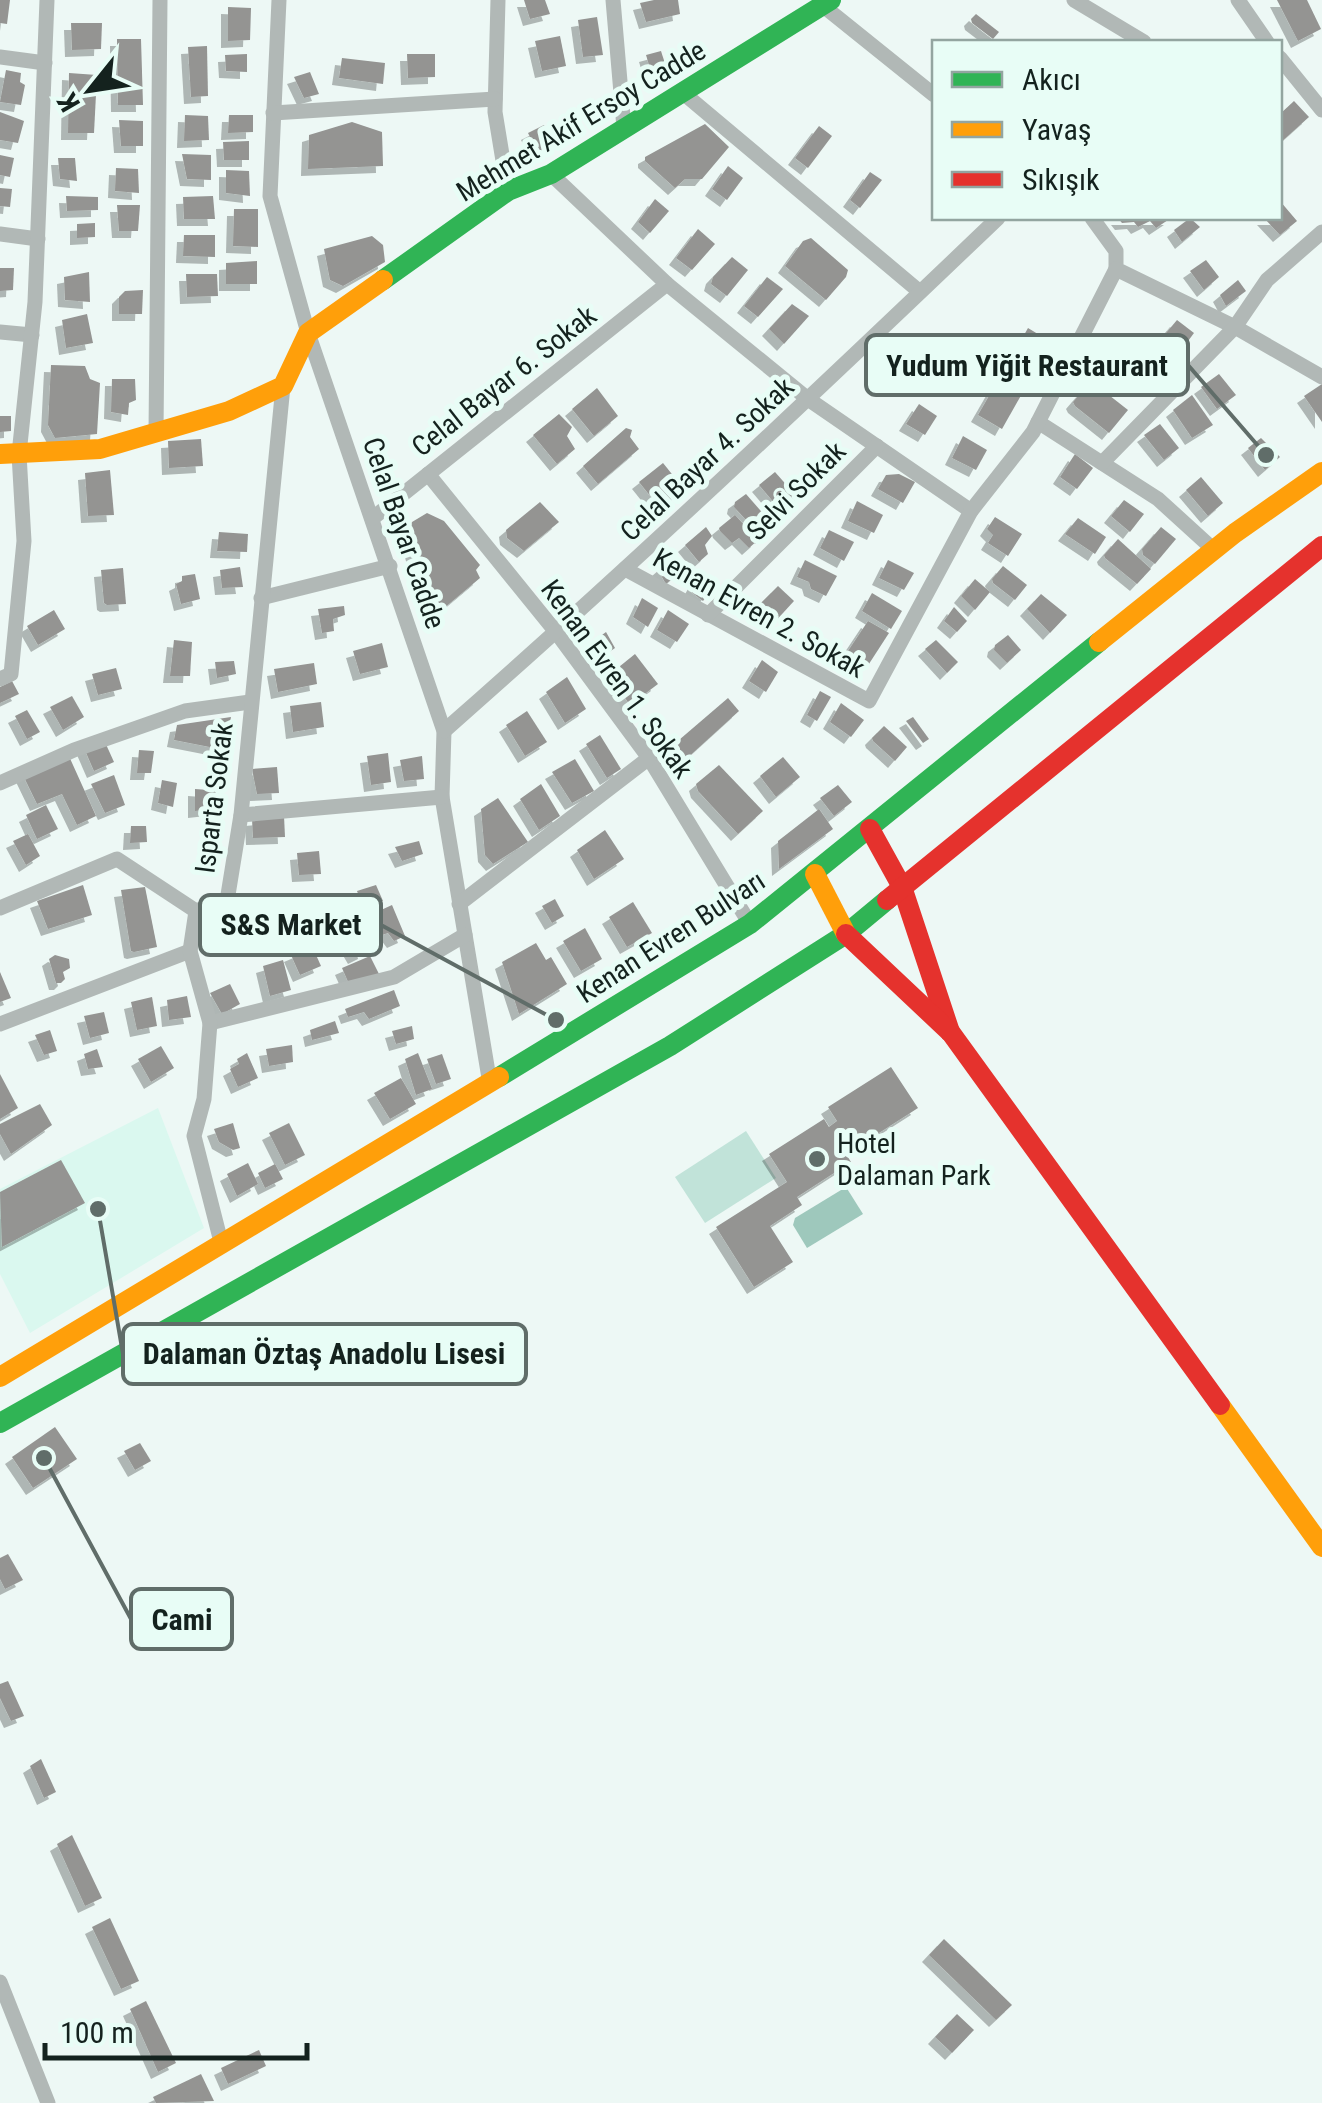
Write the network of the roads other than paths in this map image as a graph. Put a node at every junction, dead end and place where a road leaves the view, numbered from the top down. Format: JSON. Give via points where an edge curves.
{"nodes":[{"id":1,"x":47,"y":0,"type":"edge"},
{"id":2,"x":160,"y":0,"type":"edge"},
{"id":3,"x":278,"y":0,"type":"edge"},
{"id":4,"x":498,"y":0,"type":"edge"},
{"id":5,"x":613,"y":0,"type":"edge"},
{"id":6,"x":1074,"y":0,"type":"edge"},
{"id":7,"x":1238,"y":0,"type":"edge"},
{"id":8,"x":825,"y":2,"type":"edge"},
{"id":9,"x":1141,"y":40,"type":"edge"},
{"id":10,"x":1266,"y":40,"type":"edge"},
{"id":11,"x":0,"y":56,"type":"edge"},
{"id":12,"x":1282,"y":60,"type":"edge"},
{"id":13,"x":45,"y":63,"type":"junction"},
{"id":14,"x":682,"y":92,"type":"junction"},
{"id":15,"x":932,"y":94,"type":"edge"},
{"id":16,"x":495,"y":99,"type":"junction"},
{"id":17,"x":1322,"y":110,"type":"edge"},
{"id":18,"x":274,"y":113,"type":"junction"},
{"id":19,"x":624,"y":128,"type":"junction"},
{"id":20,"x":551,"y":174,"type":"junction"},
{"id":21,"x":508,"y":192,"type":"junction"},
{"id":22,"x":996,"y":220,"type":"edge"},
{"id":23,"x":1093,"y":220,"type":"edge"},
{"id":24,"x":1322,"y":232,"type":"edge"},
{"id":25,"x":0,"y":234,"type":"edge"},
{"id":26,"x":38,"y":239,"type":"junction"},
{"id":27,"x":1116,"y":269,"type":"junction"},
{"id":28,"x":667,"y":284,"type":"junction"},
{"id":29,"x":920,"y":292,"type":"junction"},
{"id":30,"x":1235,"y":327,"type":"junction"},
{"id":31,"x":0,"y":332,"type":"edge"},
{"id":32,"x":308,"y":332,"type":"junction"},
{"id":33,"x":32,"y":335,"type":"junction"},
{"id":34,"x":1322,"y":377,"type":"edge"},
{"id":35,"x":284,"y":386,"type":"junction"},
{"id":36,"x":808,"y":399,"type":"junction"},
{"id":37,"x":1038,"y":422,"type":"junction"},
{"id":38,"x":156,"y":433,"type":"junction"},
{"id":39,"x":877,"y":446,"type":"junction"},
{"id":40,"x":9,"y":454,"type":"edge"},
{"id":41,"x":1102,"y":463,"type":"junction"},
{"id":42,"x":1322,"y":472,"type":"edge"},
{"id":43,"x":428,"y":474,"type":"junction"},
{"id":44,"x":971,"y":511,"type":"junction"},
{"id":45,"x":373,"y":518,"type":"junction"},
{"id":46,"x":1322,"y":546,"type":"edge"},
{"id":47,"x":1214,"y":550,"type":"junction"},
{"id":48,"x":390,"y":566,"type":"junction"},
{"id":49,"x":625,"y":568,"type":"junction"},
{"id":50,"x":262,"y":598,"type":"junction"},
{"id":51,"x":708,"y":615,"type":"junction"},
{"id":52,"x":556,"y":632,"type":"junction"},
{"id":53,"x":5,"y":677,"type":"edge"},
{"id":54,"x":250,"y":702,"type":"junction"},
{"id":55,"x":444,"y":731,"type":"junction"},
{"id":56,"x":649,"y":758,"type":"junction"},
{"id":57,"x":0,"y":783,"type":"edge"},
{"id":58,"x":442,"y":796,"type":"junction"},
{"id":59,"x":241,"y":815,"type":"junction"},
{"id":60,"x":870,"y":830,"type":"junction"},
{"id":61,"x":814,"y":874,"type":"junction"},
{"id":62,"x":902,"y":887,"type":"junction"},
{"id":63,"x":459,"y":904,"type":"junction"},
{"id":64,"x":0,"y":908,"type":"edge"},
{"id":65,"x":196,"y":911,"type":"junction"},
{"id":66,"x":750,"y":924,"type":"junction"},
{"id":67,"x":846,"y":934,"type":"junction"},
{"id":68,"x":464,"y":936,"type":"junction"},
{"id":69,"x":190,"y":951,"type":"junction"},
{"id":70,"x":210,"y":1023,"type":"junction"},
{"id":71,"x":0,"y":1024,"type":"edge"},
{"id":72,"x":951,"y":1034,"type":"junction"},
{"id":73,"x":490,"y":1084,"type":"junction"},
{"id":74,"x":222,"y":1246,"type":"junction"},
{"id":75,"x":0,"y":1377,"type":"edge"},
{"id":76,"x":0,"y":1423,"type":"edge"},
{"id":77,"x":1322,"y":1547,"type":"edge"},
{"id":78,"x":0,"y":1982,"type":"edge"},
{"id":79,"x":48,"y":2103,"type":"edge"}],
"edges":[{"from":1,"to":13,"type":"street"},
{"from":2,"to":38,"type":"street"},
{"from":3,"to":18,"type":"street","name":"Celal Bayar Cadde"},
{"from":4,"to":16,"type":"street"},
{"from":5,"to":19,"type":"street"},
{"from":6,"to":9,"type":"street"},
{"from":7,"to":10,"type":"street"},
{"from":8,"to":14,"type":"main road","name":"Mehmet Akif Ersoy Cadde"},
{"from":8,"to":15,"type":"street"},
{"from":11,"to":13,"type":"street"},
{"from":12,"to":17,"type":"street"},
{"from":13,"to":26,"type":"street"},
{"from":14,"to":19,"type":"main road","name":"Mehmet Akif Ersoy Cadde"},
{"from":14,"to":29,"type":"street"},
{"from":16,"to":18,"type":"street"},
{"from":16,"to":21,"type":"street"},
{"from":18,"to":32,"type":"street","name":"Celal Bayar Cadde","via":[[270,196]]},
{"from":19,"to":20,"type":"main road","name":"Mehmet Akif Ersoy Cadde"},
{"from":20,"to":21,"type":"main road","name":"Mehmet Akif Ersoy Cadde"},
{"from":20,"to":28,"type":"street"},
{"from":21,"to":32,"type":"main road","name":"Mehmet Akif Ersoy Cadde"},
{"from":22,"to":29,"type":"street","name":"Celal Bayar 4. Sokak"},
{"from":23,"to":27,"type":"street","via":[[1116,251]]},
{"from":24,"to":30,"type":"street","via":[[1267,280]]},
{"from":25,"to":26,"type":"street"},
{"from":26,"to":33,"type":"street"},
{"from":27,"to":30,"type":"street"},
{"from":27,"to":37,"type":"street"},
{"from":28,"to":36,"type":"street"},
{"from":28,"to":43,"type":"street","name":"Celal Bayar 6. Sokak"},
{"from":29,"to":36,"type":"street","name":"Celal Bayar 4. Sokak"},
{"from":30,"to":34,"type":"street"},
{"from":30,"to":41,"type":"street"},
{"from":31,"to":33,"type":"street"},
{"from":32,"to":35,"type":"main road"},
{"from":32,"to":45,"type":"street","name":"Celal Bayar Cadde"},
{"from":33,"to":40,"type":"street"},
{"from":35,"to":38,"type":"main road"},
{"from":35,"to":50,"type":"street","name":"Isparta Sokak"},
{"from":36,"to":39,"type":"street"},
{"from":36,"to":49,"type":"street","name":"Celal Bayar 4. Sokak"},
{"from":37,"to":41,"type":"street"},
{"from":37,"to":44,"type":"street"},
{"from":38,"to":40,"type":"main road","via":[[100,450]]},
{"from":39,"to":44,"type":"street"},
{"from":39,"to":51,"type":"street","name":"Selvi Sokak"},
{"from":40,"to":53,"type":"street","via":[[24,541]]},
{"from":41,"to":47,"type":"street","via":[[1158,500]]},
{"from":42,"to":47,"type":"main road","name":"Kenan Evren Bulvarı"},
{"from":43,"to":45,"type":"street","name":"Celal Bayar 6. Sokak"},
{"from":43,"to":52,"type":"street","name":"Kenan Evren 1. Sokak"},
{"from":44,"to":51,"type":"street","name":"Kenan Evren 2. Sokak","via":[[869,701]]},
{"from":45,"to":48,"type":"street","name":"Celal Bayar Cadde"},
{"from":46,"to":62,"type":"main road"},
{"from":47,"to":60,"type":"main road","name":"Kenan Evren Bulvarı"},
{"from":48,"to":50,"type":"street"},
{"from":48,"to":55,"type":"street","name":"Celal Bayar Cadde"},
{"from":49,"to":51,"type":"street","name":"Kenan Evren 2. Sokak"},
{"from":49,"to":52,"type":"street","name":"Celal Bayar 4. Sokak"},
{"from":50,"to":54,"type":"street","name":"Isparta Sokak"},
{"from":52,"to":55,"type":"street","name":"Celal Bayar 4. Sokak"},
{"from":52,"to":56,"type":"street","name":"Kenan Evren 1. Sokak"},
{"from":54,"to":57,"type":"street","via":[[185,711]]},
{"from":54,"to":59,"type":"street","name":"Isparta Sokak"},
{"from":55,"to":58,"type":"street","name":"Celal Bayar Cadde"},
{"from":56,"to":63,"type":"street"},
{"from":56,"to":66,"type":"street","name":"Kenan Evren 1. Sokak"},
{"from":58,"to":59,"type":"street"},
{"from":58,"to":63,"type":"street","name":"Celal Bayar Cadde"},
{"from":59,"to":65,"type":"street","name":"Isparta Sokak","via":[[227,901]]},
{"from":60,"to":61,"type":"main road","name":"Kenan Evren Bulvarı"},
{"from":60,"to":62,"type":"main road"},
{"from":61,"to":66,"type":"main road","name":"Kenan Evren Bulvarı"},
{"from":61,"to":67,"type":"main road"},
{"from":62,"to":67,"type":"main road"},
{"from":62,"to":72,"type":"main road"},
{"from":63,"to":68,"type":"street","name":"Celal Bayar Cadde"},
{"from":64,"to":65,"type":"street","via":[[117,859]]},
{"from":65,"to":69,"type":"street","name":"Isparta Sokak"},
{"from":66,"to":73,"type":"main road","name":"Kenan Evren Bulvarı"},
{"from":67,"to":72,"type":"main road"},
{"from":67,"to":76,"type":"main road","via":[[670,1046]]},
{"from":68,"to":70,"type":"street","via":[[394,977]]},
{"from":68,"to":73,"type":"street","name":"Celal Bayar Cadde"},
{"from":69,"to":70,"type":"street","name":"Isparta Sokak"},
{"from":69,"to":71,"type":"street"},
{"from":70,"to":74,"type":"street","name":"Isparta Sokak","via":[[194,1136]]},
{"from":72,"to":77,"type":"main road"},
{"from":73,"to":74,"type":"main road","name":"Kenan Evren Bulvarı"},
{"from":74,"to":75,"type":"main road","name":"Kenan Evren Bulvarı"},
{"from":78,"to":79,"type":"street"}]}
